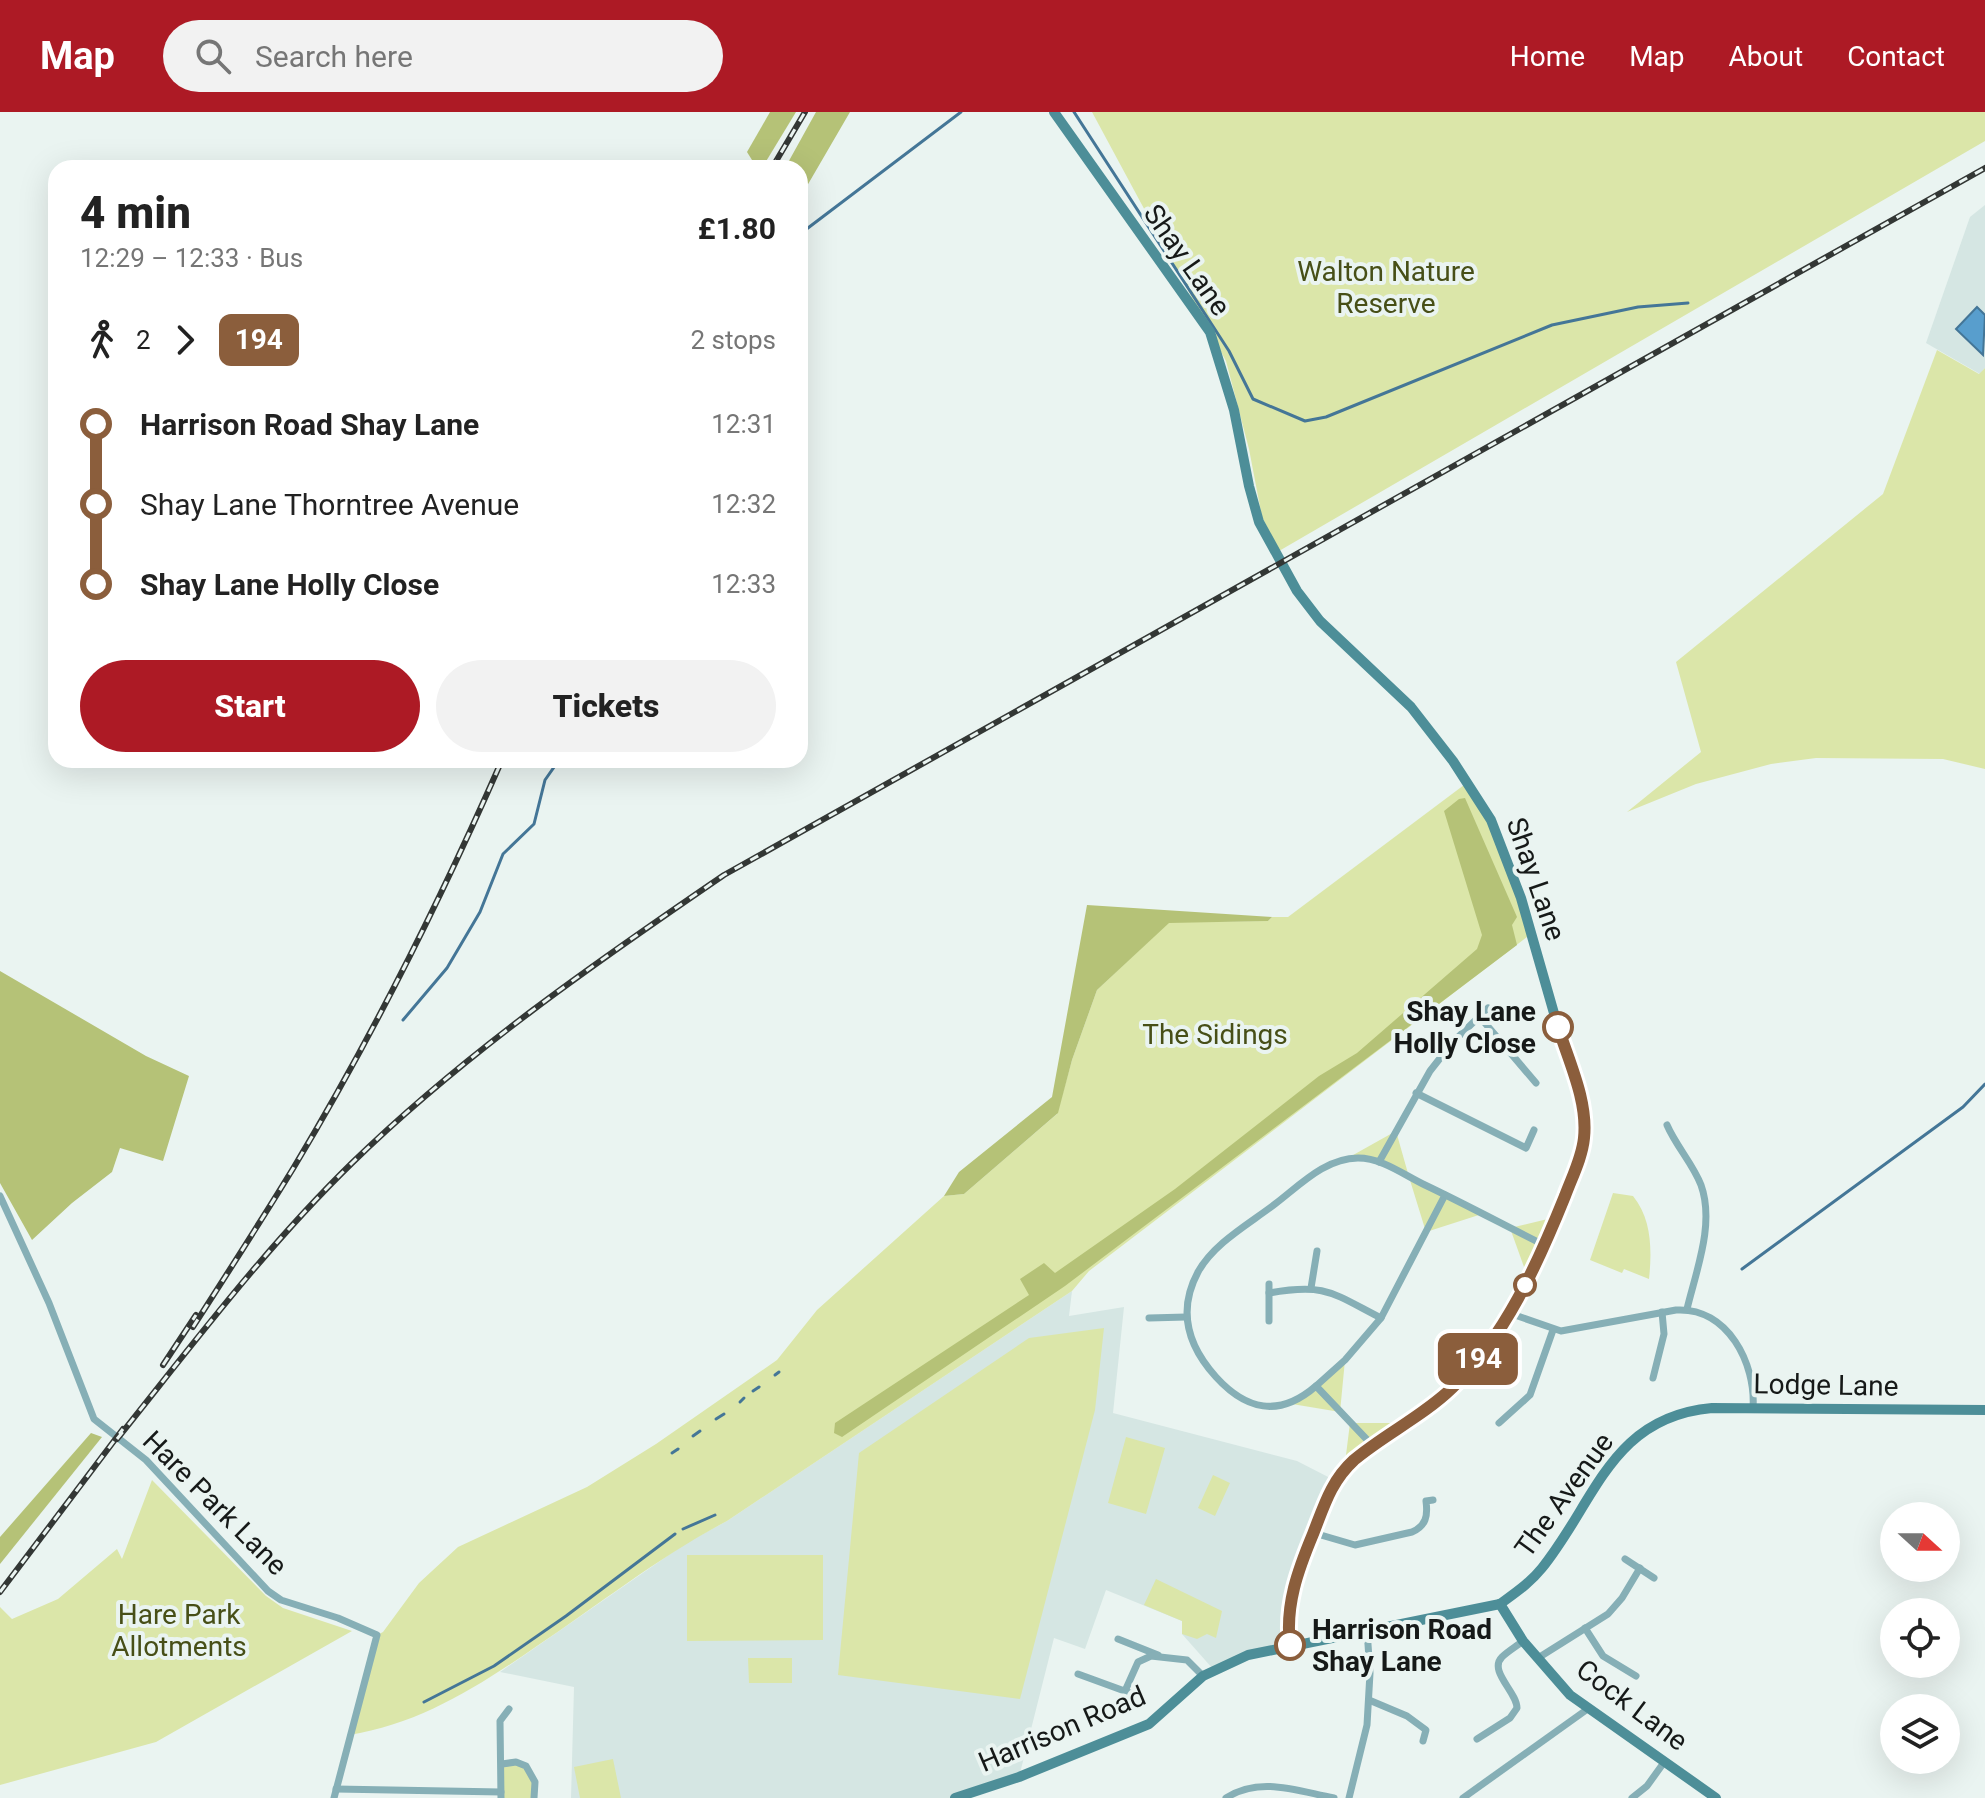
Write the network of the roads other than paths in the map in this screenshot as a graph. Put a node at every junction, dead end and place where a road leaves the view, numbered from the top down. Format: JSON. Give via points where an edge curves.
{"nodes":[{"id":1,"x":1054,"y":112,"type":"edge"},
{"id":2,"x":1488,"y":1008,"type":"dead end"},
{"id":3,"x":1479,"y":1016,"type":"junction"},
{"id":4,"x":1528,"y":1074,"type":"junction"},
{"id":5,"x":1520,"y":1081,"type":"dead end"},
{"id":6,"x":1536,"y":1083,"type":"dead end"},
{"id":7,"x":1416,"y":1093,"type":"junction"},
{"id":8,"x":1667,"y":1125,"type":"dead end"},
{"id":9,"x":1534,"y":1130,"type":"dead end"},
{"id":10,"x":1671,"y":1135,"type":"junction"},
{"id":11,"x":1662,"y":1140,"type":"dead end"},
{"id":12,"x":1379,"y":1162,"type":"junction"},
{"id":13,"x":1445,"y":1195,"type":"junction"},
{"id":14,"x":0,"y":1196,"type":"edge"},
{"id":15,"x":1544,"y":1245,"type":"junction"},
{"id":16,"x":1317,"y":1251,"type":"dead end"},
{"id":17,"x":1311,"y":1288,"type":"junction"},
{"id":18,"x":1687,"y":1309,"type":"junction"},
{"id":19,"x":1662,"y":1312,"type":"junction"},
{"id":20,"x":1509,"y":1313,"type":"junction"},
{"id":21,"x":1186,"y":1317,"type":"junction"},
{"id":22,"x":1149,"y":1318,"type":"dead end"},
{"id":23,"x":1381,"y":1318,"type":"junction"},
{"id":24,"x":1269,"y":1321,"type":"dead end"},
{"id":25,"x":1553,"y":1330,"type":"junction"},
{"id":26,"x":1646,"y":1368,"type":"dead end"},
{"id":27,"x":1316,"y":1386,"type":"junction"},
{"id":28,"x":1753,"y":1408,"type":"junction"},
{"id":29,"x":1985,"y":1410,"type":"edge"},
{"id":30,"x":1668,"y":1416,"type":"joint"},
{"id":31,"x":1500,"y":1423,"type":"dead end"},
{"id":32,"x":1373,"y":1446,"type":"junction"},
{"id":33,"x":1433,"y":1500,"type":"dead end"},
{"id":34,"x":1314,"y":1533,"type":"junction"},
{"id":35,"x":1625,"y":1559,"type":"dead end"},
{"id":36,"x":1640,"y":1568,"type":"junction"},
{"id":37,"x":1654,"y":1578,"type":"dead end"},
{"id":38,"x":1500,"y":1604,"type":"junction"},
{"id":39,"x":1585,"y":1628,"type":"junction"},
{"id":40,"x":1367,"y":1630,"type":"junction"},
{"id":41,"x":1118,"y":1639,"type":"dead end"},
{"id":42,"x":1523,"y":1641,"type":"junction"},
{"id":43,"x":1290,"y":1646,"type":"junction"},
{"id":44,"x":1160,"y":1656,"type":"junction"},
{"id":45,"x":1538,"y":1658,"type":"junction"},
{"id":46,"x":1078,"y":1674,"type":"dead end"},
{"id":47,"x":1203,"y":1676,"type":"junction"},
{"id":48,"x":1636,"y":1676,"type":"dead end"},
{"id":49,"x":1125,"y":1691,"type":"junction"},
{"id":50,"x":1141,"y":1697,"type":"dead end"},
{"id":51,"x":1369,"y":1700,"type":"junction"},
{"id":52,"x":1589,"y":1708,"type":"junction"},
{"id":53,"x":509,"y":1709,"type":"dead end"},
{"id":54,"x":500,"y":1721,"type":"junction"},
{"id":55,"x":491,"y":1722,"type":"dead end"},
{"id":56,"x":1434,"y":1724,"type":"dead end"},
{"id":57,"x":1480,"y":1728,"type":"dead end"},
{"id":58,"x":1426,"y":1730,"type":"junction"},
{"id":59,"x":1423,"y":1741,"type":"dead end"},
{"id":60,"x":501,"y":1761,"type":"junction"},
{"id":61,"x":1665,"y":1761,"type":"junction"},
{"id":62,"x":335,"y":1794,"type":"edge"},
{"id":63,"x":501,"y":1795,"type":"edge"},
{"id":64,"x":534,"y":1798,"type":"edge"},
{"id":65,"x":955,"y":1798,"type":"edge"},
{"id":66,"x":1226,"y":1798,"type":"edge"},
{"id":67,"x":1334,"y":1798,"type":"edge"},
{"id":68,"x":1349,"y":1798,"type":"edge"},
{"id":69,"x":1463,"y":1798,"type":"edge"},
{"id":70,"x":1632,"y":1798,"type":"edge"},
{"id":71,"x":1716,"y":1798,"type":"edge"}],
"edges":[{"from":1,"to":15,"type":"main road","name":"Shay Lane","via":[[1210,332],[1259,522],[1297,591],[1320,621],[1419,716],[1496,830],[1521,898],[1584,1118],[1578,1162]]},
{"from":2,"to":3,"type":"street"},
{"from":3,"to":4,"type":"street"},
{"from":3,"to":7,"type":"street"},
{"from":4,"to":5,"type":"street"},
{"from":4,"to":6,"type":"street"},
{"from":7,"to":9,"type":"street","via":[[1526,1148]]},
{"from":7,"to":12,"type":"street"},
{"from":8,"to":10,"type":"street"},
{"from":10,"to":11,"type":"street"},
{"from":10,"to":18,"type":"street","via":[[1697,1176],[1706,1204]]},
{"from":12,"to":13,"type":"street"},
{"from":12,"to":21,"type":"street","via":[[1357,1158],[1323,1168],[1227,1241],[1199,1271]]},
{"from":13,"to":15,"type":"street"},
{"from":13,"to":23,"type":"street"},
{"from":14,"to":62,"type":"street","name":"Hare Park Lane","via":[[49,1303],[90,1413],[101,1426],[146,1460],[268,1591],[377,1635]]},
{"from":15,"to":20,"type":"main road","name":"Shay Lane"},
{"from":16,"to":17,"type":"street"},
{"from":17,"to":23,"type":"street"},
{"from":17,"to":24,"type":"street","via":[[1269,1289]]},
{"from":18,"to":19,"type":"street"},
{"from":18,"to":28,"type":"street","via":[[1716,1323],[1738,1345],[1752,1377]]},
{"from":19,"to":25,"type":"street"},
{"from":19,"to":26,"type":"street","via":[[1664,1334],[1654,1374]]},
{"from":20,"to":25,"type":"street"},
{"from":20,"to":32,"type":"main road","name":"Shay Lane","via":[[1451,1389]]},
{"from":21,"to":22,"type":"street"},
{"from":21,"to":27,"type":"street","via":[[1203,1361],[1242,1400],[1273,1407]]},
{"from":23,"to":27,"type":"street"},
{"from":25,"to":31,"type":"street","via":[[1530,1395]]},
{"from":27,"to":32,"type":"street"},
{"from":28,"to":29,"type":"main road","name":"Lodge Lane"},
{"from":28,"to":30,"type":"main road","name":"Lodge Lane"},
{"from":30,"to":38,"type":"main road","name":"The Avenue","via":[[1628,1444],[1540,1571]]},
{"from":32,"to":34,"type":"main road","name":"Shay Lane","via":[[1336,1481]]},
{"from":33,"to":34,"type":"street","via":[[1426,1501],[1426,1518],[1412,1532],[1355,1545]]},
{"from":34,"to":43,"type":"main road","name":"Shay Lane","via":[[1291,1597]]},
{"from":35,"to":36,"type":"street"},
{"from":36,"to":37,"type":"street"},
{"from":36,"to":39,"type":"street","via":[[1616,1606]]},
{"from":38,"to":40,"type":"main road","name":"Harrison Road"},
{"from":38,"to":42,"type":"main road","name":"Cock Lane"},
{"from":39,"to":45,"type":"street"},
{"from":39,"to":48,"type":"street","via":[[1603,1656]]},
{"from":40,"to":43,"type":"main road","name":"Harrison Road"},
{"from":40,"to":51,"type":"street"},
{"from":41,"to":44,"type":"street"},
{"from":42,"to":45,"type":"main road","name":"Cock Lane"},
{"from":42,"to":57,"type":"street","via":[[1498,1663],[1517,1708],[1481,1738]]},
{"from":43,"to":47,"type":"main road","name":"Harrison Road","via":[[1248,1655]]},
{"from":44,"to":47,"type":"street","via":[[1187,1660]]},
{"from":44,"to":49,"type":"street","via":[[1138,1662]]},
{"from":45,"to":52,"type":"main road","name":"Cock Lane","via":[[1570,1695]]},
{"from":46,"to":49,"type":"street"},
{"from":47,"to":65,"type":"main road","name":"Harrison Road","via":[[1149,1724]]},
{"from":49,"to":50,"type":"street"},
{"from":51,"to":58,"type":"street"},
{"from":51,"to":68,"type":"street"},
{"from":52,"to":61,"type":"main road","name":"Cock Lane"},
{"from":52,"to":69,"type":"street"},
{"from":53,"to":54,"type":"street"},
{"from":54,"to":55,"type":"street"},
{"from":54,"to":60,"type":"street"},
{"from":56,"to":58,"type":"street"},
{"from":58,"to":59,"type":"street"},
{"from":60,"to":63,"type":"street"},
{"from":60,"to":64,"type":"street","via":[[526,1766],[535,1782]]},
{"from":61,"to":70,"type":"street"},
{"from":61,"to":71,"type":"main road","name":"Cock Lane"},
{"from":62,"to":63,"type":"street"},
{"from":66,"to":67,"type":"street","via":[[1251,1786]]}]}
